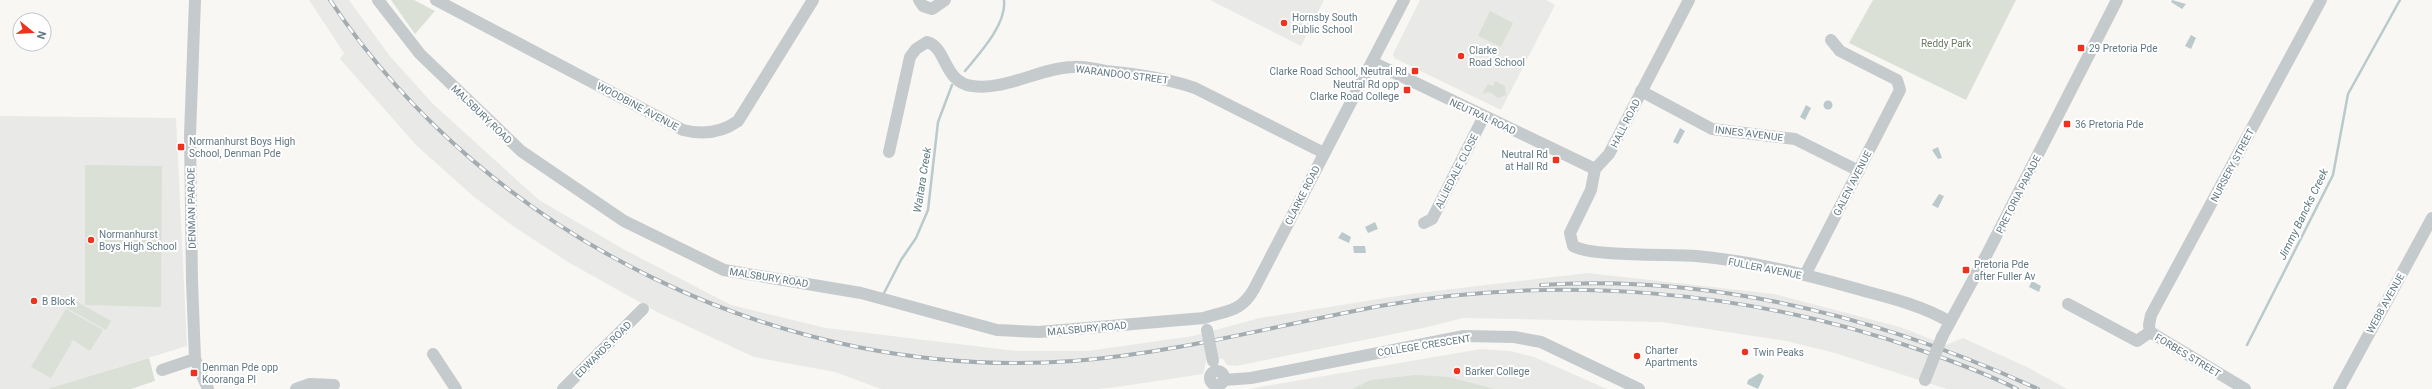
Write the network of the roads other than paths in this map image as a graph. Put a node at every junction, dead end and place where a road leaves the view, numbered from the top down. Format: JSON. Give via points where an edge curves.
{"nodes":[{"id":1,"x":195,"y":0,"type":"edge"},
{"id":2,"x":378,"y":0,"type":"edge"},
{"id":3,"x":436,"y":0,"type":"edge"},
{"id":4,"x":813,"y":0,"type":"edge"},
{"id":5,"x":919,"y":0,"type":"edge"},
{"id":6,"x":945,"y":0,"type":"edge"},
{"id":7,"x":1404,"y":0,"type":"edge"},
{"id":8,"x":1689,"y":0,"type":"edge"},
{"id":9,"x":2116,"y":0,"type":"edge"},
{"id":10,"x":2321,"y":0,"type":"edge"},
{"id":11,"x":1831,"y":40,"type":"dead end"},
{"id":12,"x":1372,"y":62,"type":"junction"},
{"id":13,"x":1641,"y":91,"type":"junction"},
{"id":14,"x":1484,"y":116,"type":"junction"},
{"id":15,"x":889,"y":152,"type":"dead end"},
{"id":16,"x":1324,"y":153,"type":"junction"},
{"id":17,"x":1595,"y":169,"type":"junction"},
{"id":18,"x":1859,"y":171,"type":"junction"},
{"id":19,"x":2432,"y":218,"type":"edge"},
{"id":20,"x":1424,"y":223,"type":"dead end"},
{"id":21,"x":1805,"y":275,"type":"junction"},
{"id":22,"x":2068,"y":304,"type":"dead end"},
{"id":23,"x":643,"y":308,"type":"dead end"},
{"id":24,"x":1950,"y":322,"type":"junction"},
{"id":25,"x":1206,"y":324,"type":"junction"},
{"id":26,"x":2150,"y":332,"type":"junction"},
{"id":27,"x":433,"y":354,"type":"dead end"},
{"id":28,"x":195,"y":359,"type":"junction"},
{"id":29,"x":162,"y":370,"type":"dead end"},
{"id":30,"x":1214,"y":377,"type":"edge"},
{"id":31,"x":334,"y":385,"type":"dead end"},
{"id":32,"x":1923,"y":385,"type":"edge"},
{"id":33,"x":208,"y":389,"type":"edge"},
{"id":34,"x":296,"y":389,"type":"edge"},
{"id":35,"x":456,"y":389,"type":"edge"},
{"id":36,"x":563,"y":389,"type":"edge"},
{"id":37,"x":1639,"y":389,"type":"edge"},
{"id":38,"x":2245,"y":389,"type":"edge"},
{"id":39,"x":2339,"y":389,"type":"edge"}],
"edges":[{"from":1,"to":28,"type":"street","name":"DENMAN PARADE","via":[[190,135]]},
{"from":2,"to":25,"type":"street","name":"MALSBURY ROAD","via":[[420,54],[521,151],[624,221],[724,270],[861,292],[997,330],[1039,332]]},
{"from":3,"to":4,"type":"street","name":"WOODBINE AVENUE","via":[[683,130],[699,134],[728,128],[738,121]]},
{"from":5,"to":6,"type":"street","via":[[923,6],[932,9]]},
{"from":7,"to":12,"type":"street","name":"CLARKE ROAD"},
{"from":8,"to":13,"type":"street","name":"HALL ROAD"},
{"from":9,"to":24,"type":"street","name":"PRETORIA PARADE","via":[[1988,254]]},
{"from":10,"to":26,"type":"street","name":"NURSERY STREET","via":[[2151,315]]},
{"from":11,"to":18,"type":"street","name":"GALEN AVENUE","via":[[1840,50],[1897,80],[1900,90]]},
{"from":12,"to":14,"type":"street","name":"NEUTRAL ROAD"},
{"from":12,"to":16,"type":"street","name":"CLARKE ROAD"},
{"from":13,"to":17,"type":"street","name":"HALL ROAD","via":[[1608,154]]},
{"from":13,"to":18,"type":"street","name":"INNES AVENUE","via":[[1712,129],[1795,139]]},
{"from":14,"to":17,"type":"street","name":"NEUTRAL ROAD"},
{"from":14,"to":20,"type":"street","name":"ALLIEDALE CLOSE","via":[[1432,219]]},
{"from":15,"to":16,"type":"street","name":"WARANDOO STREET","via":[[910,57],[916,49],[927,42],[933,44],[945,66],[964,84],[987,86],[1073,67],[1173,80],[1195,88]]},
{"from":16,"to":25,"type":"street","name":"CLARKE ROAD","via":[[1248,299],[1238,308]]},
{"from":17,"to":21,"type":"street","name":"FULLER AVENUE","via":[[1591,190],[1570,233],[1573,246],[1596,252],[1696,256]]},
{"from":18,"to":21,"type":"street","name":"GALEN AVENUE"},
{"from":19,"to":39,"type":"street","name":"WEBB AVENUE"},
{"from":21,"to":24,"type":"street","name":"FULLER AVENUE","via":[[1884,296],[1923,309]]},
{"from":22,"to":26,"type":"street","name":"FORBES STREET","via":[[2137,341]]},
{"from":23,"to":36,"type":"street","name":"EDWARDS ROAD"},
{"from":24,"to":32,"type":"street","name":"PRETORIA PARADE","bridge":true},
{"from":25,"to":30,"type":"street","bridge":true},
{"from":26,"to":38,"type":"street","name":"FORBES STREET"},
{"from":27,"to":35,"type":"street"},
{"from":28,"to":29,"type":"street"},
{"from":28,"to":33,"type":"street","name":"DENMAN PARADE"},
{"from":30,"to":37,"type":"street","name":"COLLEGE CRESCENT","via":[[1251,378],[1464,336],[1514,337],[1541,342]]},
{"from":31,"to":34,"type":"street","via":[[310,384]]}]}
